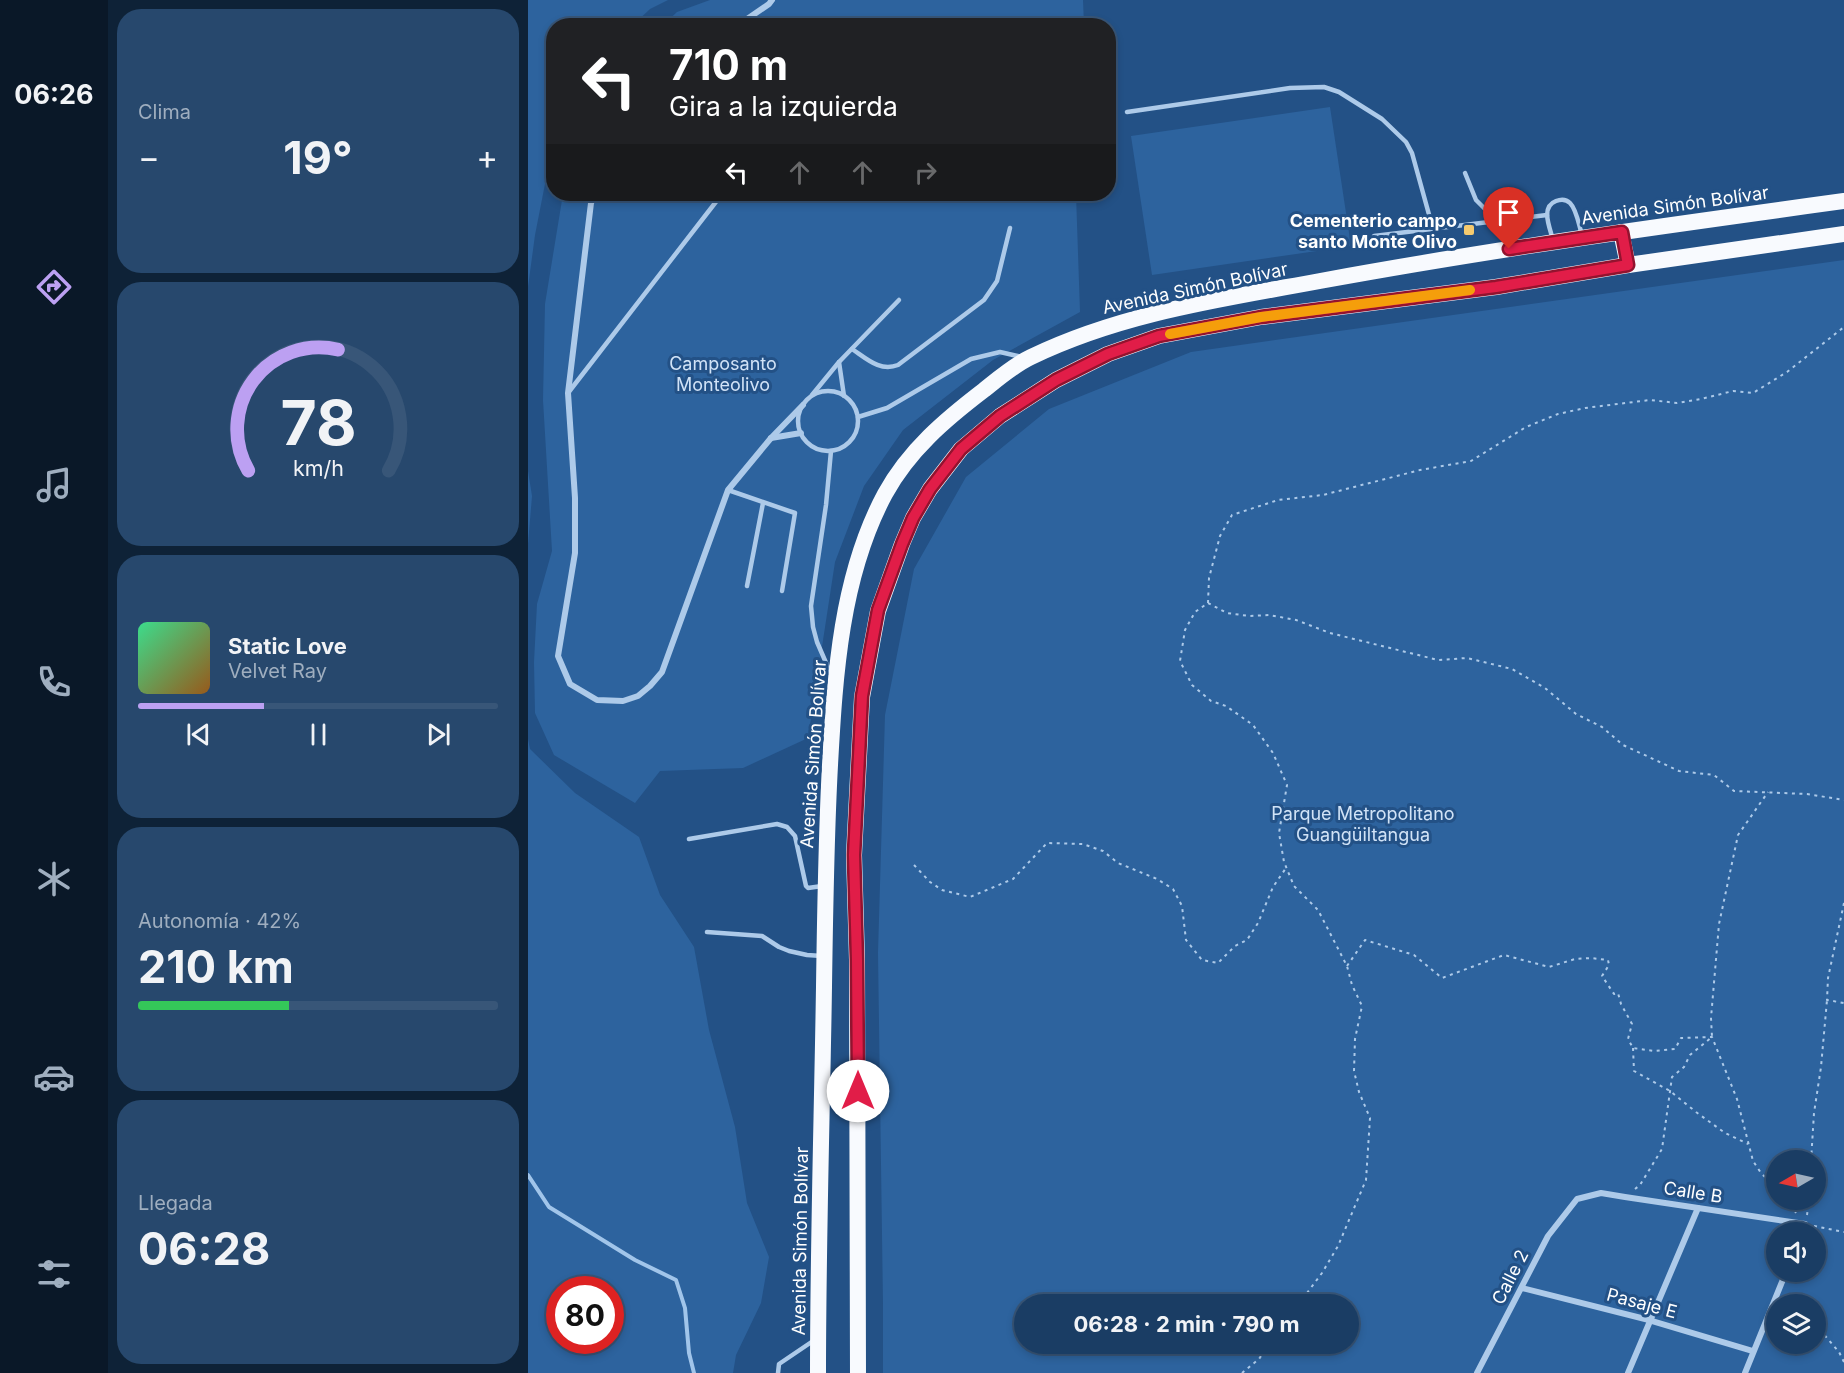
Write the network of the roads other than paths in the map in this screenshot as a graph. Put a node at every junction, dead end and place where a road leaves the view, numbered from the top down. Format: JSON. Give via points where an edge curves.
{"nodes":[{"id":1,"x":772,"y":0,"type":"edge"},
{"id":2,"x":749,"y":18,"type":"edge"},
{"id":3,"x":1127,"y":112,"type":"dead end"},
{"id":4,"x":1465,"y":173,"type":"dead end"},
{"id":5,"x":592,"y":201,"type":"edge"},
{"id":6,"x":717,"y":201,"type":"edge"},
{"id":7,"x":1844,"y":201,"type":"edge"},
{"id":8,"x":1546,"y":215,"type":"junction"},
{"id":9,"x":1497,"y":221,"type":"junction"},
{"id":10,"x":1010,"y":228,"type":"dead end"},
{"id":11,"x":1433,"y":229,"type":"junction"},
{"id":12,"x":1622,"y":232,"type":"junction"},
{"id":13,"x":1844,"y":234,"type":"edge"},
{"id":14,"x":1374,"y":236,"type":"dead end"},
{"id":15,"x":1583,"y":238,"type":"junction"},
{"id":16,"x":1553,"y":242,"type":"junction"},
{"id":17,"x":1628,"y":265,"type":"junction"},
{"id":18,"x":899,"y":300,"type":"dead end"},
{"id":19,"x":852,"y":349,"type":"junction"},
{"id":20,"x":1028,"y":358,"type":"junction"},
{"id":21,"x":839,"y":362,"type":"junction"},
{"id":22,"x":568,"y":393,"type":"junction"},
{"id":23,"x":844,"y":396,"type":"junction"},
{"id":24,"x":809,"y":398,"type":"junction"},
{"id":25,"x":803,"y":405,"type":"junction"},
{"id":26,"x":858,"y":417,"type":"junction"},
{"id":27,"x":801,"y":433,"type":"junction"},
{"id":28,"x":771,"y":438,"type":"junction"},
{"id":29,"x":831,"y":452,"type":"junction"},
{"id":30,"x":728,"y":490,"type":"junction"},
{"id":31,"x":763,"y":503,"type":"junction"},
{"id":32,"x":747,"y":586,"type":"dead end"},
{"id":33,"x":782,"y":591,"type":"dead end"},
{"id":34,"x":835,"y":681,"type":"junction"},
{"id":35,"x":689,"y":839,"type":"dead end"},
{"id":36,"x":825,"y":886,"type":"junction"},
{"id":37,"x":707,"y":932,"type":"dead end"},
{"id":38,"x":824,"y":956,"type":"junction"},
{"id":39,"x":1577,"y":1199,"type":"joint"},
{"id":40,"x":1698,"y":1208,"type":"junction"},
{"id":41,"x":1792,"y":1222,"type":"edge"},
{"id":42,"x":1782,"y":1282,"type":"edge"},
{"id":43,"x":1522,"y":1288,"type":"junction"},
{"id":44,"x":1649,"y":1320,"type":"junction"},
{"id":45,"x":818,"y":1337,"type":"junction"},
{"id":46,"x":1753,"y":1351,"type":"junction"},
{"id":47,"x":778,"y":1373,"type":"edge"},
{"id":48,"x":818,"y":1373,"type":"edge"},
{"id":49,"x":858,"y":1373,"type":"edge"},
{"id":50,"x":1477,"y":1373,"type":"edge"},
{"id":51,"x":1628,"y":1373,"type":"edge"},
{"id":52,"x":1744,"y":1373,"type":"edge"}],
"edges":[{"from":1,"to":2,"type":"street"},
{"from":3,"to":11,"type":"lane","via":[[1290,88],[1332,89],[1382,119],[1406,142]]},
{"from":4,"to":9,"type":"lane","via":[[1476,200]]},
{"from":5,"to":22,"type":"street"},
{"from":6,"to":22,"type":"lane"},
{"from":7,"to":12,"type":"highway","name":"Avenida Simón Bolívar"},
{"from":8,"to":9,"type":"lane"},
{"from":8,"to":15,"type":"lane","via":[[1550,205],[1566,200],[1572,206]]},
{"from":8,"to":16,"type":"lane"},
{"from":9,"to":11,"type":"lane"},
{"from":10,"to":19,"type":"lane","via":[[997,281],[984,300],[890,368],[880,367]]},
{"from":11,"to":14,"type":"lane"},
{"from":12,"to":15,"type":"highway","name":"Avenida Simón Bolívar"},
{"from":12,"to":17,"type":"highway"},
{"from":13,"to":17,"type":"highway"},
{"from":15,"to":16,"type":"highway","name":"Avenida Simón Bolívar"},
{"from":16,"to":20,"type":"highway","name":"Avenida Simón Bolívar","via":[[1134,318]]},
{"from":17,"to":49,"type":"highway","via":[[1496,287],[1261,317],[1159,336],[1108,354],[1056,380],[1000,416],[961,449],[930,489],[913,518],[878,610],[862,696],[854,855],[858,972]]},
{"from":18,"to":19,"type":"lane"},
{"from":19,"to":21,"type":"lane"},
{"from":20,"to":26,"type":"lane","via":[[1000,352],[971,359],[887,408]]},
{"from":20,"to":34,"type":"highway","name":"Avenida Simón Bolívar","via":[[947,418],[912,454],[886,491],[864,538],[848,599]]},
{"from":21,"to":23,"type":"lane"},
{"from":21,"to":24,"type":"lane"},
{"from":22,"to":30,"type":"street","via":[[575,553],[558,656],[570,684],[597,700],[623,701],[638,696],[662,672]]},
{"from":23,"to":24,"type":"lane","via":[[827,391]]},
{"from":23,"to":26,"type":"lane"},
{"from":24,"to":25,"type":"lane"},
{"from":25,"to":27,"type":"lane","via":[[798,424]]},
{"from":25,"to":28,"type":"street"},
{"from":26,"to":29,"type":"lane","via":[[855,436],[849,444]]},
{"from":27,"to":28,"type":"street"},
{"from":27,"to":29,"type":"lane","via":[[813,447]]},
{"from":28,"to":30,"type":"street"},
{"from":29,"to":34,"type":"lane","via":[[811,606],[817,642]]},
{"from":30,"to":31,"type":"lane"},
{"from":31,"to":32,"type":"lane"},
{"from":31,"to":33,"type":"lane","via":[[795,513]]},
{"from":34,"to":36,"type":"highway","name":"Avenida Simón Bolívar"},
{"from":35,"to":36,"type":"lane","via":[[777,824],[787,827],[795,836],[806,886]]},
{"from":36,"to":38,"type":"highway","name":"Avenida Simón Bolívar"},
{"from":37,"to":38,"type":"lane","via":[[762,936],[789,951]]},
{"from":38,"to":45,"type":"highway","name":"Avenida Simón Bolívar"},
{"from":39,"to":40,"type":"street","name":"Calle B","via":[[1601,1193]]},
{"from":39,"to":43,"type":"street","name":"Calle 2","via":[[1548,1236]]},
{"from":40,"to":41,"type":"street","name":"Calle B"},
{"from":40,"to":44,"type":"street"},
{"from":42,"to":46,"type":"street"},
{"from":43,"to":44,"type":"street","name":"Pasaje E"},
{"from":43,"to":50,"type":"street","name":"Calle 2"},
{"from":44,"to":46,"type":"street","name":"Pasaje E"},
{"from":44,"to":51,"type":"street"},
{"from":45,"to":47,"type":"lane","via":[[779,1364]]},
{"from":45,"to":48,"type":"highway","name":"Avenida Simón Bolívar"},
{"from":46,"to":52,"type":"street"}]}
